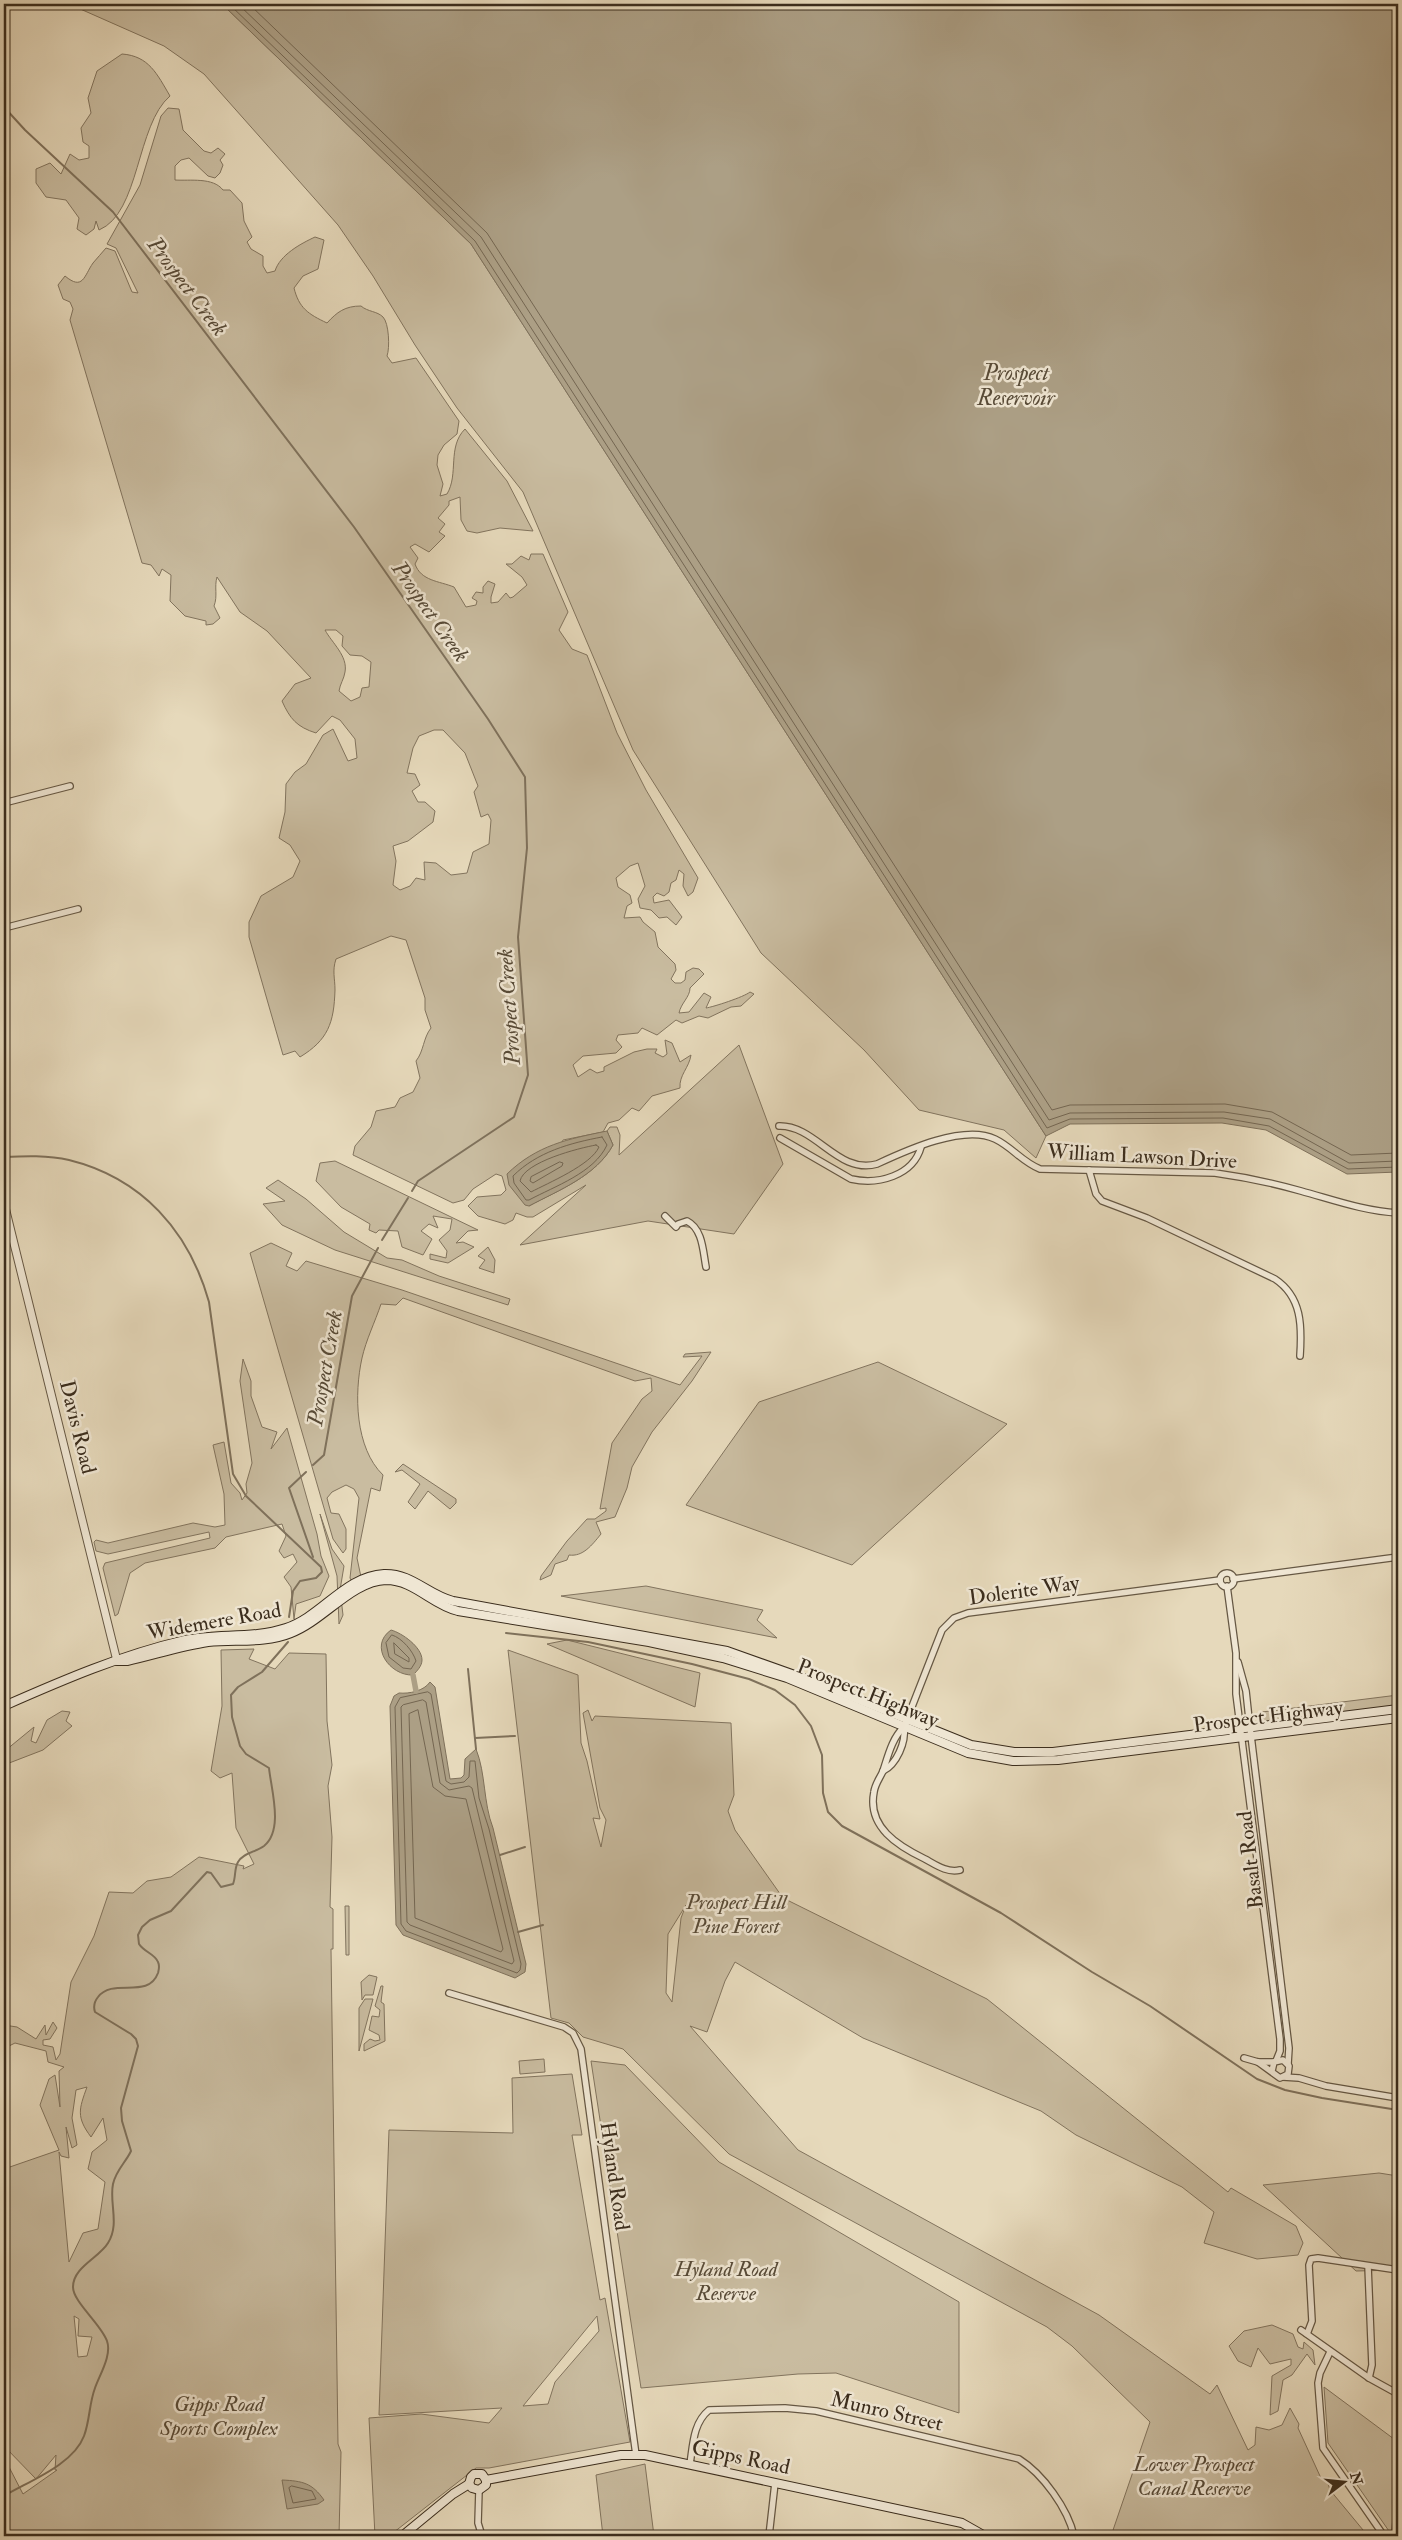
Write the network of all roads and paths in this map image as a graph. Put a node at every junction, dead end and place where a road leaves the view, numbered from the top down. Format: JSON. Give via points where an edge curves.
{"nodes":[{"id":1,"x":70,"y":786,"type":"dead end"},
{"id":2,"x":4,"y":803,"type":"edge"},
{"id":3,"x":78,"y":910,"type":"dead end"},
{"id":4,"x":4,"y":928,"type":"edge"},
{"id":5,"x":779,"y":1126,"type":"dead end"},
{"id":6,"x":780,"y":1138,"type":"dead end"},
{"id":7,"x":921,"y":1147,"type":"junction"},
{"id":8,"x":1089,"y":1170,"type":"junction"},
{"id":9,"x":4,"y":1203,"type":"edge"},
{"id":10,"x":1398,"y":1213,"type":"edge"},
{"id":11,"x":665,"y":1216,"type":"dead end"},
{"id":12,"x":706,"y":1267,"type":"dead end"},
{"id":13,"x":1300,"y":1356,"type":"dead end"},
{"id":14,"x":1398,"y":1557,"type":"edge"},
{"id":15,"x":1233,"y":1579,"type":"junction"},
{"id":16,"x":1220,"y":1580,"type":"junction"},
{"id":17,"x":1227,"y":1586,"type":"junction"},
{"id":18,"x":340,"y":1598,"type":"joint"},
{"id":19,"x":1236,"y":1653,"type":"junction"},
{"id":20,"x":117,"y":1660,"type":"junction"},
{"id":21,"x":4,"y":1706,"type":"edge"},
{"id":22,"x":1398,"y":1709,"type":"edge"},
{"id":23,"x":1398,"y":1718,"type":"edge"},
{"id":24,"x":905,"y":1723,"type":"junction"},
{"id":25,"x":1250,"y":1727,"type":"junction"},
{"id":26,"x":1241,"y":1733,"type":"junction"},
{"id":27,"x":1251,"y":1736,"type":"junction"},
{"id":28,"x":1257,"y":1854,"type":"junction"},
{"id":29,"x":1265,"y":1854,"type":"junction"},
{"id":30,"x":960,"y":1870,"type":"dead end"},
{"id":31,"x":449,"y":1993,"type":"dead end"},
{"id":32,"x":1244,"y":2058,"type":"dead end"},
{"id":33,"x":1258,"y":2062,"type":"junction"},
{"id":34,"x":1275,"y":2062,"type":"junction"},
{"id":35,"x":1288,"y":2065,"type":"junction"},
{"id":36,"x":1272,"y":2071,"type":"junction"},
{"id":37,"x":1283,"y":2077,"type":"junction"},
{"id":38,"x":1300,"y":2078,"type":"junction"},
{"id":39,"x":1398,"y":2098,"type":"edge"},
{"id":40,"x":1368,"y":2266,"type":"junction"},
{"id":41,"x":1398,"y":2270,"type":"edge"},
{"id":42,"x":1301,"y":2330,"type":"dead end"},
{"id":43,"x":1307,"y":2334,"type":"junction"},
{"id":44,"x":1330,"y":2352,"type":"junction"},
{"id":45,"x":1369,"y":2378,"type":"junction"},
{"id":46,"x":1398,"y":2394,"type":"edge"},
{"id":47,"x":636,"y":2454,"type":"junction"},
{"id":48,"x":690,"y":2464,"type":"junction"},
{"id":49,"x":486,"y":2480,"type":"junction"},
{"id":50,"x":775,"y":2483,"type":"junction"},
{"id":51,"x":469,"y":2484,"type":"junction"},
{"id":52,"x":479,"y":2490,"type":"junction"},
{"id":53,"x":402,"y":2536,"type":"edge"},
{"id":54,"x":482,"y":2536,"type":"edge"},
{"id":55,"x":769,"y":2536,"type":"edge"},
{"id":56,"x":985,"y":2536,"type":"edge"},
{"id":57,"x":1074,"y":2536,"type":"edge"},
{"id":58,"x":1384,"y":2536,"type":"edge"}],
"edges":[{"from":1,"to":2,"type":"street"},
{"from":3,"to":4,"type":"street"},
{"from":5,"to":7,"type":"street","name":"William Lawson Drive","via":[[792,1126],[858,1166],[867,1167]]},
{"from":6,"to":7,"type":"street","via":[[851,1179],[861,1181],[900,1174],[918,1161]]},
{"from":7,"to":8,"type":"street","name":"William Lawson Drive","via":[[951,1136],[977,1134],[997,1140],[1022,1160],[1040,1168]]},
{"from":8,"to":10,"type":"street","name":"William Lawson Drive","via":[[1234,1176],[1372,1211]]},
{"from":8,"to":13,"type":"street","via":[[1096,1194],[1102,1202],[1147,1218],[1286,1286],[1299,1313]]},
{"from":9,"to":20,"type":"street","name":"Davis Road"},
{"from":11,"to":12,"type":"street","via":[[676,1227],[687,1221],[692,1224],[700,1235]]},
{"from":14,"to":15,"type":"street"},
{"from":15,"to":16,"type":"street","via":[[1225,1574]]},
{"from":15,"to":17,"type":"street","via":[[1233,1583]]},
{"from":16,"to":17,"type":"street"},
{"from":16,"to":24,"type":"street","name":"Dolerite Way","via":[[968,1613],[954,1618],[942,1630]]},
{"from":17,"to":19,"type":"street","name":"Basalt Road"},
{"from":18,"to":20,"type":"main road","name":"Widemere Road","via":[[278,1637],[200,1644],[127,1662]]},
{"from":18,"to":24,"type":"main road","name":"Prospect Highway","via":[[368,1584],[383,1580],[398,1582],[414,1588],[441,1606],[458,1611],[649,1642],[747,1665]]},
{"from":19,"to":25,"type":"street","name":"Basalt Road","via":[[1246,1691]]},
{"from":19,"to":26,"type":"street","name":"Basalt Road","via":[[1236,1694]]},
{"from":20,"to":21,"type":"main road","name":"Widemere Road"},
{"from":22,"to":25,"type":"main road","name":"Prospect Highway"},
{"from":23,"to":27,"type":"main road","name":"Prospect Highway"},
{"from":24,"to":26,"type":"main road","name":"Prospect Highway","via":[[968,1753],[1024,1762],[1058,1760]]},
{"from":24,"to":30,"type":"street","name":"Dolerite Way","via":[[906,1737],[889,1768],[883,1771],[873,1796],[877,1819],[884,1832],[904,1849],[947,1870]]},
{"from":25,"to":26,"type":"main road","name":"Prospect Highway"},
{"from":25,"to":27,"type":"street","name":"Basalt Road"},
{"from":26,"to":27,"type":"main road","name":"Prospect Highway"},
{"from":26,"to":28,"type":"street","name":"Basalt Road"},
{"from":27,"to":29,"type":"street","name":"Basalt Road"},
{"from":28,"to":29,"type":"street"},
{"from":28,"to":34,"type":"street","name":"Basalt Road","via":[[1280,2039],[1280,2051]]},
{"from":29,"to":35,"type":"street","name":"Basalt Road","via":[[1289,2048]]},
{"from":31,"to":47,"type":"street","name":"Hyland Road","via":[[564,2027],[578,2040]]},
{"from":32,"to":33,"type":"street"},
{"from":33,"to":34,"type":"street"},
{"from":33,"to":36,"type":"street"},
{"from":34,"to":35,"type":"street","via":[[1284,2060]]},
{"from":34,"to":36,"type":"street"},
{"from":35,"to":37,"type":"street","via":[[1288,2074]]},
{"from":35,"to":38,"type":"street"},
{"from":36,"to":37,"type":"street","via":[[1275,2076]]},
{"from":37,"to":38,"type":"street"},
{"from":38,"to":39,"type":"street","via":[[1326,2086]]},
{"from":40,"to":41,"type":"street"},
{"from":40,"to":43,"type":"street","via":[[1311,2259],[1312,2321]]},
{"from":40,"to":45,"type":"street","via":[[1372,2365]]},
{"from":42,"to":43,"type":"street"},
{"from":43,"to":44,"type":"street"},
{"from":44,"to":45,"type":"street"},
{"from":44,"to":58,"type":"street","via":[[1318,2383],[1323,2448]]},
{"from":45,"to":46,"type":"street"},
{"from":47,"to":48,"type":"main road","name":"Gipps Road"},
{"from":47,"to":49,"type":"main road","name":"Gipps Road"},
{"from":48,"to":50,"type":"main road","name":"Gipps Road"},
{"from":48,"to":57,"type":"street","name":"Munro Street","via":[[697,2425],[700,2417],[709,2410],[785,2408],[816,2411],[1019,2459],[1041,2478],[1072,2526]]},
{"from":49,"to":51,"type":"main road","via":[[482,2474],[474,2474]]},
{"from":49,"to":52,"type":"main road","via":[[486,2485]]},
{"from":50,"to":55,"type":"street"},
{"from":50,"to":56,"type":"main road","name":"Gipps Road","via":[[962,2523]]},
{"from":51,"to":52,"type":"main road","via":[[474,2490]]},
{"from":51,"to":53,"type":"main road"},
{"from":52,"to":54,"type":"street","via":[[478,2522]]}]}
